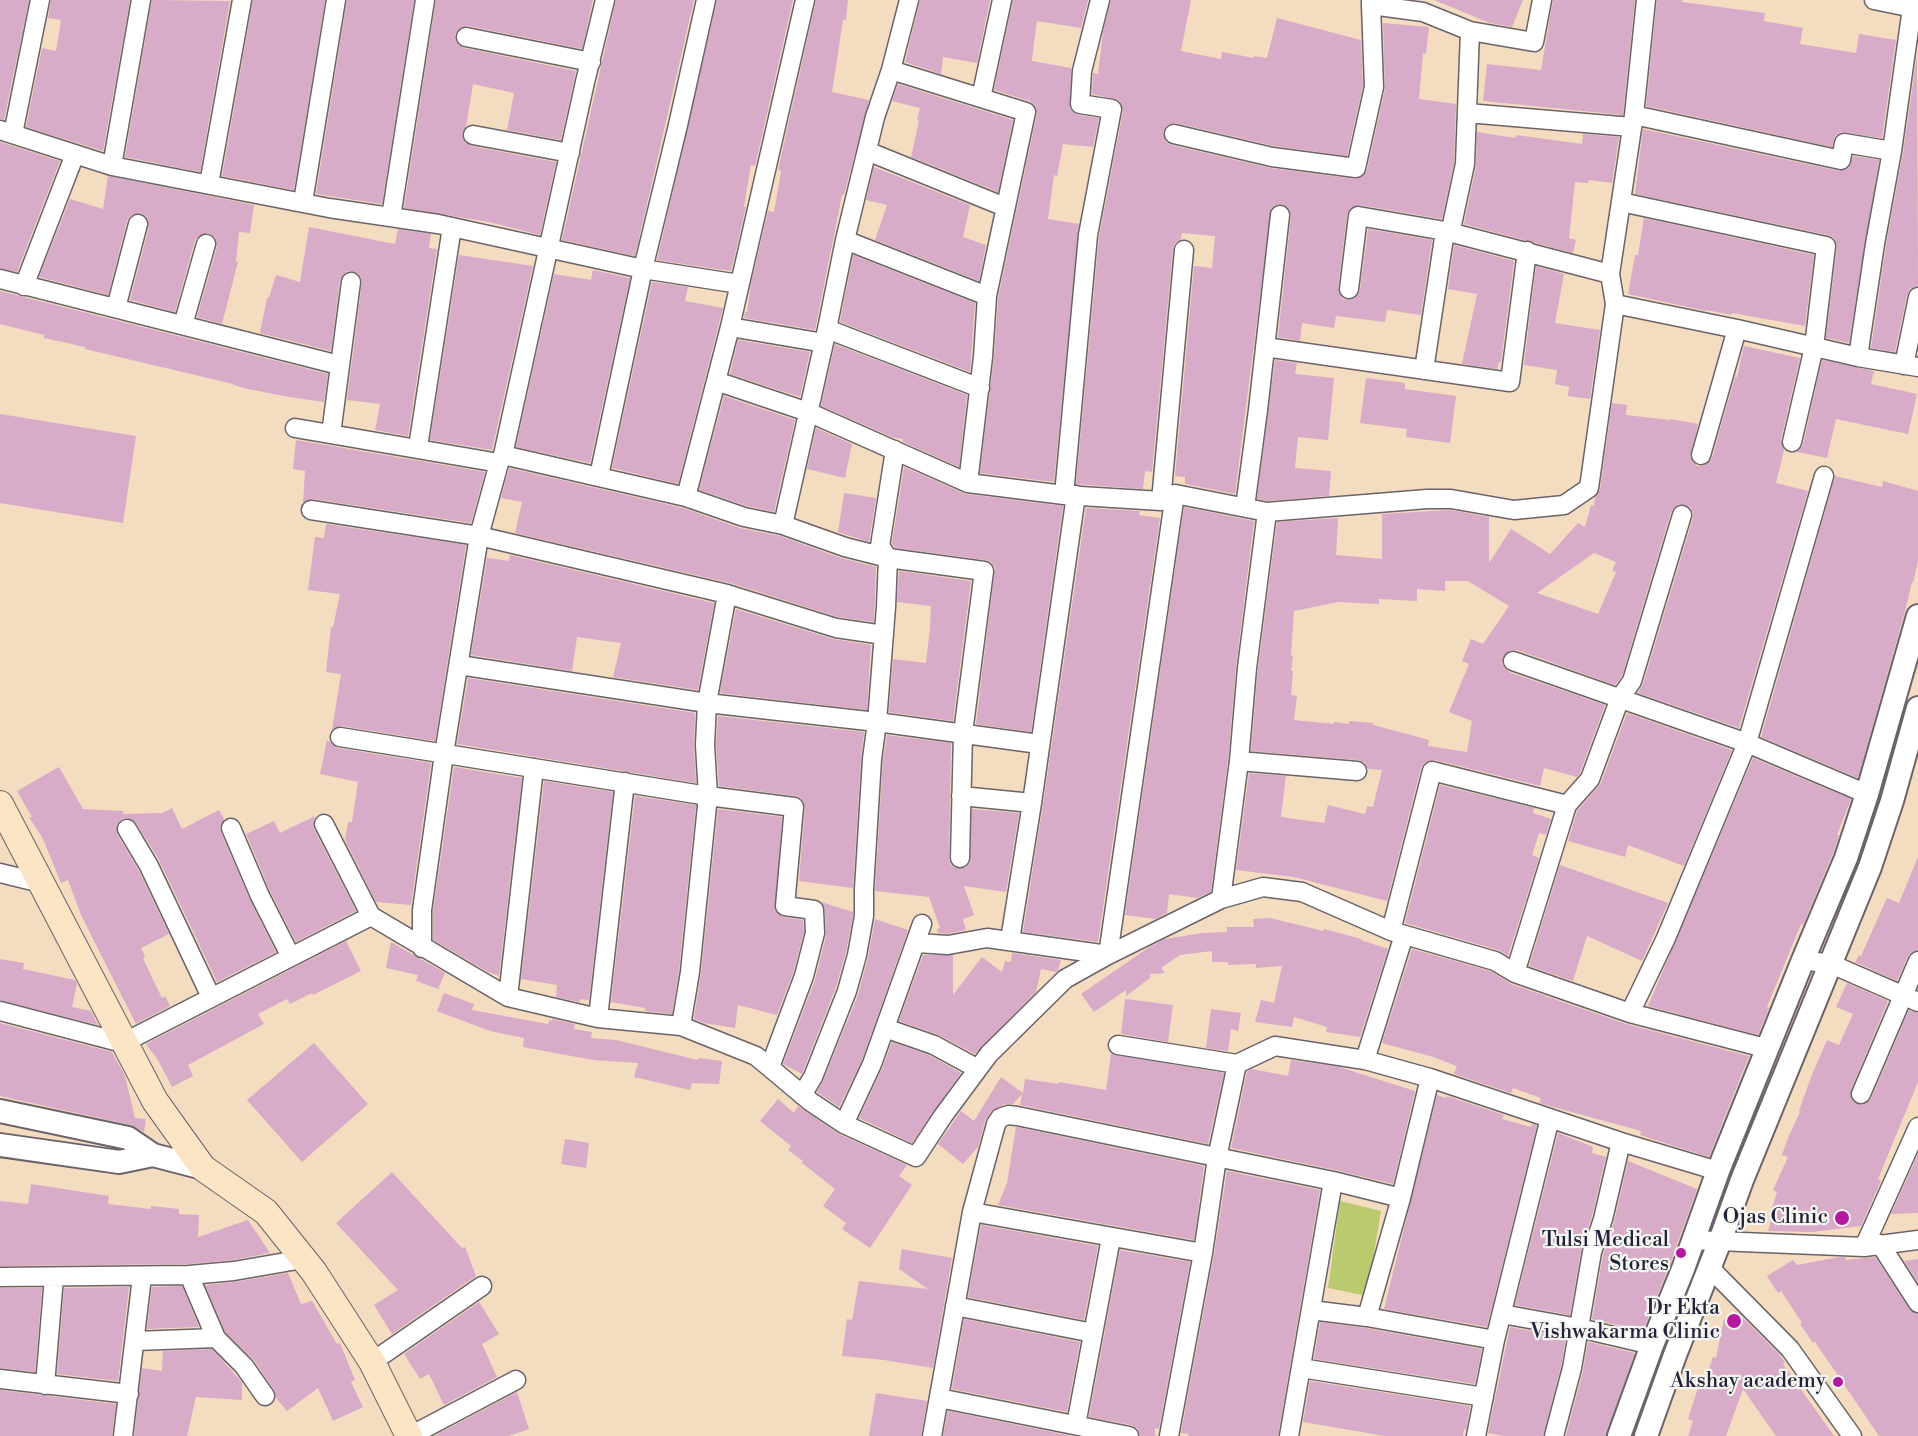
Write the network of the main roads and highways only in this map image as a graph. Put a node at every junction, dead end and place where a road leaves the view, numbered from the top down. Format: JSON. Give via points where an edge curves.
{"nodes":[{"id":1,"x":0,"y":804,"type":"edge"},
{"id":2,"x":409,"y":1436,"type":"edge"}],
"edges":[{"from":1,"to":2,"type":"main road","via":[[155,1101],[203,1168],[266,1212],[314,1272],[372,1362]]}]}
